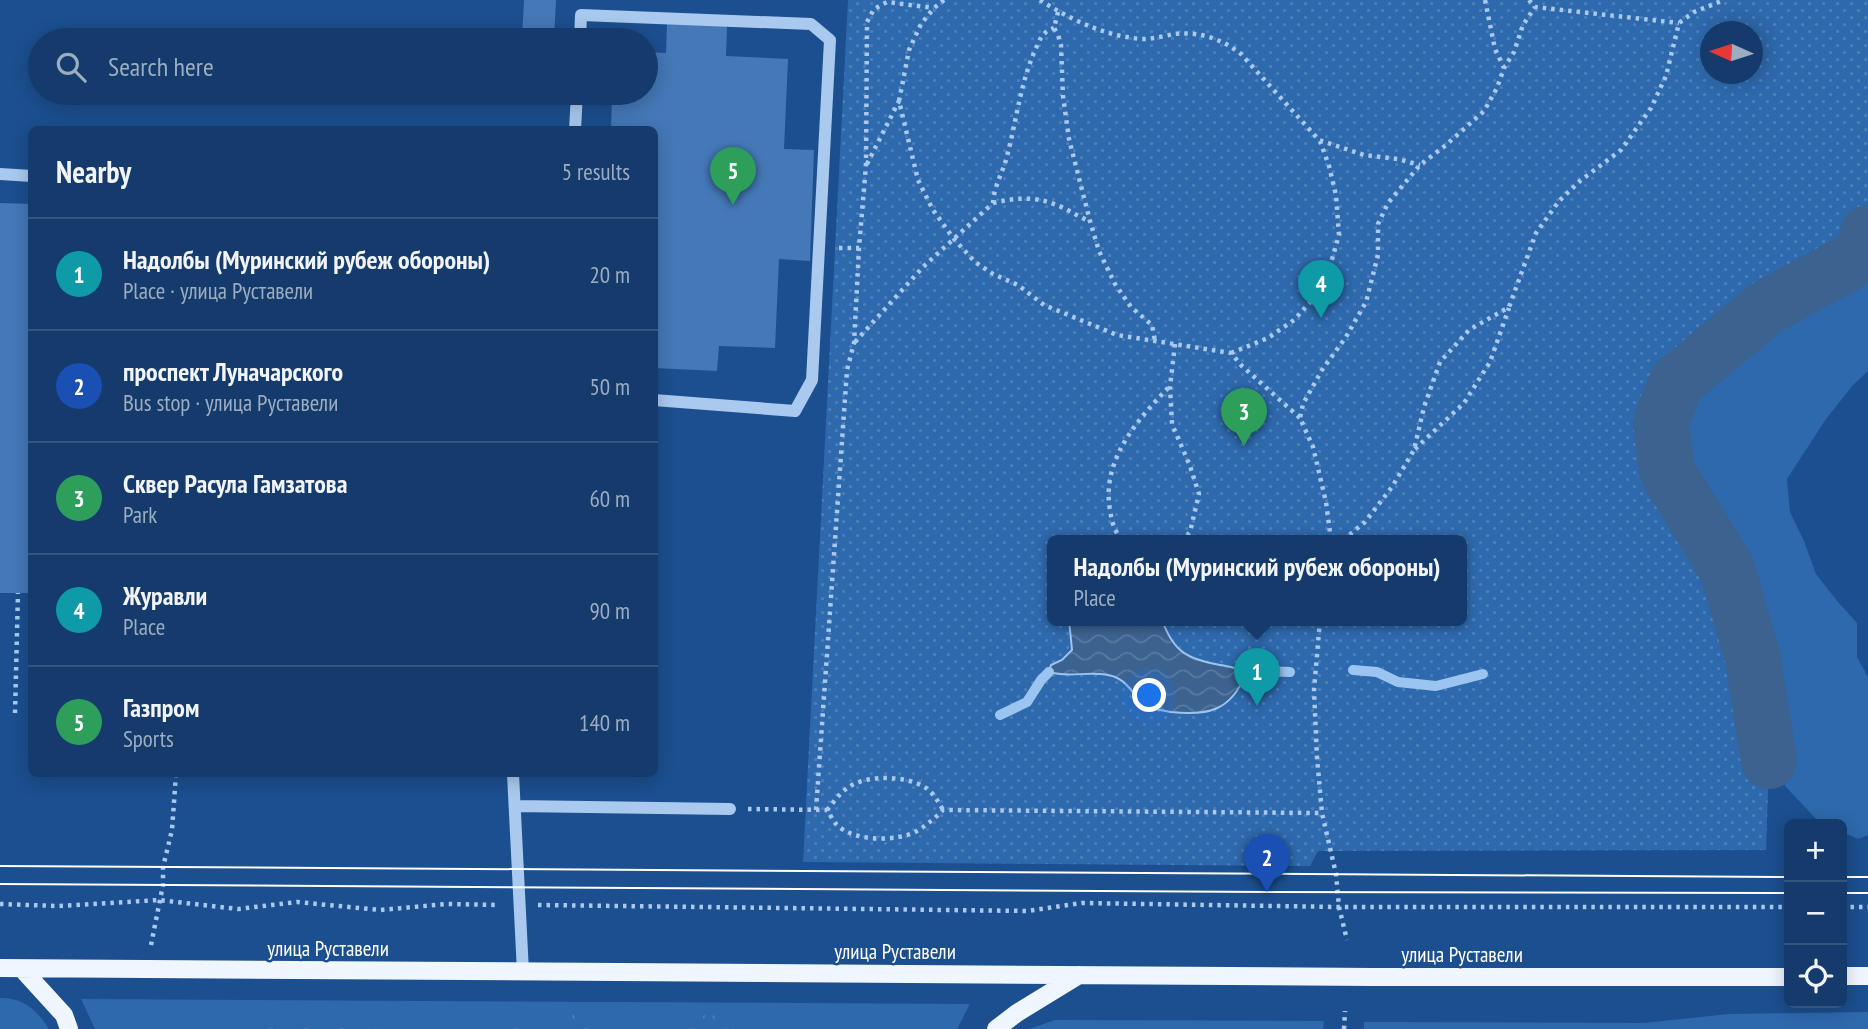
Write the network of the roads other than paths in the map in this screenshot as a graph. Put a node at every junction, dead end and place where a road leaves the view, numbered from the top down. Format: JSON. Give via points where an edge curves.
{"nodes":[{"id":1,"x":580,"y":28,"type":"edge"},
{"id":2,"x":576,"y":105,"type":"edge"},
{"id":3,"x":575,"y":126,"type":"edge"},
{"id":4,"x":0,"y":174,"type":"edge"},
{"id":5,"x":28,"y":176,"type":"edge"},
{"id":6,"x":658,"y":400,"type":"edge"},
{"id":7,"x":513,"y":777,"type":"edge"},
{"id":8,"x":516,"y":806,"type":"junction"},
{"id":9,"x":730,"y":809,"type":"road end"},
{"id":10,"x":0,"y":968,"type":"edge"},
{"id":11,"x":22,"y":969,"type":"junction"},
{"id":12,"x":523,"y":972,"type":"junction"},
{"id":13,"x":1079,"y":975,"type":"junction"},
{"id":14,"x":1847,"y":976,"type":"edge"},
{"id":15,"x":1868,"y":976,"type":"edge"},
{"id":16,"x":1784,"y":977,"type":"edge"},
{"id":17,"x":69,"y":1029,"type":"edge"},
{"id":18,"x":996,"y":1029,"type":"edge"}],
"edges":[{"from":1,"to":6,"type":"lane","via":[[581,15],[811,24],[830,40],[812,380],[795,411]]},
{"from":2,"to":3,"type":"lane"},
{"from":4,"to":5,"type":"lane"},
{"from":7,"to":8,"type":"lane"},
{"from":8,"to":9,"type":"lane"},
{"from":8,"to":12,"type":"lane"},
{"from":10,"to":11,"type":"main road","name":"улица Руставели"},
{"from":11,"to":12,"type":"main road","name":"улица Руставели"},
{"from":11,"to":17,"type":"main road","via":[[64,1015]]},
{"from":12,"to":13,"type":"main road","name":"улица Руставели"},
{"from":13,"to":16,"type":"main road","name":"улица Руставели"},
{"from":13,"to":18,"type":"main road"},
{"from":14,"to":15,"type":"main road"}]}
